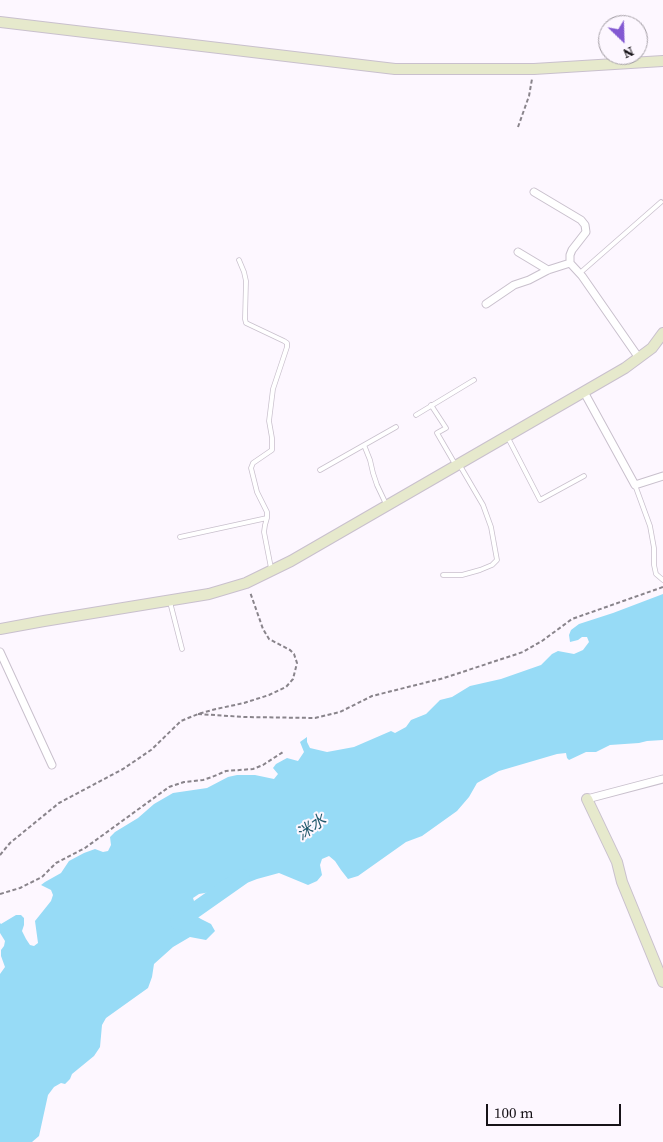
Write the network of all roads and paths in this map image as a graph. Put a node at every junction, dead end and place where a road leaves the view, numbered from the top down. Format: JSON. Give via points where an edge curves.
{"nodes":[{"id":1,"x":0,"y":22,"type":"edge"},
{"id":2,"x":663,"y":61,"type":"edge"},
{"id":3,"x":534,"y":69,"type":"junction"},
{"id":4,"x":518,"y":127,"type":"dead end"},
{"id":5,"x":534,"y":192,"type":"dead end"},
{"id":6,"x":661,"y":202,"type":"dead end"},
{"id":7,"x":518,"y":252,"type":"dead end"},
{"id":8,"x":239,"y":260,"type":"dead end"},
{"id":9,"x":570,"y":263,"type":"junction"},
{"id":10,"x":548,"y":270,"type":"junction"},
{"id":11,"x":580,"y":274,"type":"junction"},
{"id":12,"x":486,"y":304,"type":"dead end"},
{"id":13,"x":663,"y":333,"type":"edge"},
{"id":14,"x":639,"y":358,"type":"junction"},
{"id":15,"x":474,"y":380,"type":"dead end"},
{"id":16,"x":584,"y":392,"type":"junction"},
{"id":17,"x":431,"y":405,"type":"junction"},
{"id":18,"x":416,"y":415,"type":"dead end"},
{"id":19,"x":396,"y":427,"type":"dead end"},
{"id":20,"x":507,"y":436,"type":"junction"},
{"id":21,"x":364,"y":445,"type":"junction"},
{"id":22,"x":458,"y":465,"type":"junction"},
{"id":23,"x":320,"y":470,"type":"dead end"},
{"id":24,"x":584,"y":476,"type":"dead end"},
{"id":25,"x":663,"y":476,"type":"edge"},
{"id":26,"x":636,"y":485,"type":"junction"},
{"id":27,"x":387,"y":506,"type":"junction"},
{"id":28,"x":267,"y":518,"type":"junction"},
{"id":29,"x":180,"y":537,"type":"dead end"},
{"id":30,"x":272,"y":571,"type":"junction"},
{"id":31,"x":443,"y":575,"type":"dead end"},
{"id":32,"x":663,"y":580,"type":"edge"},
{"id":33,"x":246,"y":583,"type":"junction"},
{"id":34,"x":663,"y":587,"type":"edge"},
{"id":35,"x":169,"y":600,"type":"junction"},
{"id":36,"x":0,"y":629,"type":"edge"},
{"id":37,"x":182,"y":649,"type":"dead end"},
{"id":38,"x":0,"y":652,"type":"edge"},
{"id":39,"x":198,"y":714,"type":"junction"},
{"id":40,"x":283,"y":752,"type":"dead end"},
{"id":41,"x":52,"y":765,"type":"dead end"},
{"id":42,"x":663,"y":779,"type":"edge"},
{"id":43,"x":587,"y":799,"type":"joint"},
{"id":44,"x":0,"y":855,"type":"edge"},
{"id":45,"x":0,"y":894,"type":"edge"},
{"id":46,"x":663,"y":982,"type":"edge"}],
"edges":[{"from":1,"to":3,"type":"main road","via":[[395,68]]},
{"from":2,"to":3,"type":"main road"},
{"from":3,"to":4,"type":"path"},
{"from":5,"to":9,"type":"street","via":[[585,225],[586,232],[572,250]]},
{"from":6,"to":11,"type":"lane"},
{"from":7,"to":10,"type":"street"},
{"from":8,"to":28,"type":"lane","via":[[246,281],[246,323],[284,341],[288,347],[273,389],[269,421],[272,450],[251,468]]},
{"from":9,"to":10,"type":"street"},
{"from":9,"to":11,"type":"street"},
{"from":10,"to":12,"type":"street","via":[[514,285]]},
{"from":11,"to":14,"type":"street"},
{"from":13,"to":14,"type":"main road"},
{"from":14,"to":16,"type":"main road"},
{"from":15,"to":17,"type":"lane"},
{"from":16,"to":20,"type":"main road"},
{"from":16,"to":26,"type":"street"},
{"from":17,"to":18,"type":"lane"},
{"from":17,"to":22,"type":"lane","via":[[446,428],[437,434]]},
{"from":19,"to":21,"type":"lane"},
{"from":20,"to":22,"type":"main road"},
{"from":20,"to":24,"type":"lane","via":[[540,500]]},
{"from":21,"to":23,"type":"lane"},
{"from":21,"to":27,"type":"lane"},
{"from":22,"to":27,"type":"main road"},
{"from":22,"to":31,"type":"lane","via":[[486,512],[497,560],[480,570],[462,575]]},
{"from":25,"to":26,"type":"street"},
{"from":26,"to":32,"type":"lane","via":[[650,526],[656,574]]},
{"from":27,"to":30,"type":"main road"},
{"from":28,"to":29,"type":"lane"},
{"from":28,"to":30,"type":"lane","via":[[264,532]]},
{"from":30,"to":33,"type":"main road"},
{"from":33,"to":35,"type":"main road","via":[[209,594]]},
{"from":33,"to":39,"type":"path","via":[[269,639],[294,654],[297,664],[293,679],[286,687],[269,695]]},
{"from":34,"to":39,"type":"path","via":[[572,619],[524,652],[444,678],[372,696],[340,712],[315,718]]},
{"from":35,"to":36,"type":"main road"},
{"from":35,"to":37,"type":"lane"},
{"from":38,"to":41,"type":"street"},
{"from":39,"to":44,"type":"path","via":[[182,721],[151,750],[123,769],[59,803],[10,842]]},
{"from":40,"to":45,"type":"path","via":[[253,769],[226,771],[170,787],[85,848],[56,863],[42,877]]},
{"from":42,"to":43,"type":"street"},
{"from":43,"to":46,"type":"main road","via":[[616,862]]}]}
